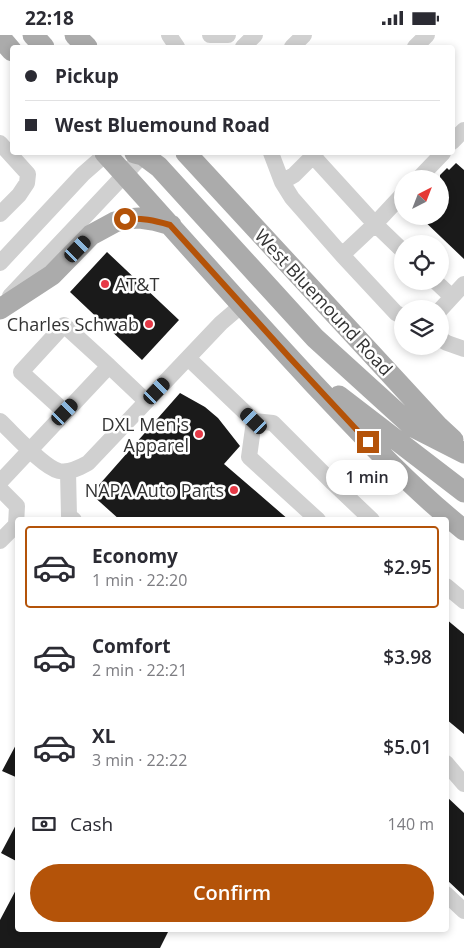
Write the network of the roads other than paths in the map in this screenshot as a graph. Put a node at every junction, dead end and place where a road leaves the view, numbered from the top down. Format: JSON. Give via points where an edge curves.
{"nodes":[{"id":1,"x":33,"y":35,"type":"edge"},
{"id":2,"x":76,"y":35,"type":"edge"},
{"id":3,"x":210,"y":35,"type":"edge"},
{"id":4,"x":228,"y":35,"type":"edge"},
{"id":5,"x":255,"y":35,"type":"edge"},
{"id":6,"x":304,"y":35,"type":"edge"},
{"id":7,"x":427,"y":35,"type":"edge"},
{"id":8,"x":0,"y":37,"type":"edge"},
{"id":9,"x":42,"y":45,"type":"edge"},
{"id":10,"x":85,"y":45,"type":"edge"},
{"id":11,"x":218,"y":45,"type":"edge"},
{"id":12,"x":245,"y":45,"type":"edge"},
{"id":13,"x":294,"y":45,"type":"edge"},
{"id":14,"x":417,"y":45,"type":"edge"},
{"id":15,"x":10,"y":49,"type":"edge"},
{"id":16,"x":464,"y":130,"type":"edge"},
{"id":17,"x":455,"y":139,"type":"edge"},
{"id":18,"x":0,"y":143,"type":"edge"},
{"id":19,"x":10,"y":154,"type":"edge"},
{"id":20,"x":11,"y":155,"type":"edge"},
{"id":21,"x":105,"y":155,"type":"edge"},
{"id":22,"x":109,"y":155,"type":"edge"},
{"id":23,"x":139,"y":155,"type":"edge"},
{"id":24,"x":144,"y":155,"type":"edge"},
{"id":25,"x":188,"y":155,"type":"edge"},
{"id":26,"x":272,"y":155,"type":"edge"},
{"id":27,"x":313,"y":155,"type":"edge"},
{"id":28,"x":315,"y":155,"type":"edge"},
{"id":29,"x":441,"y":155,"type":"edge"},
{"id":30,"x":427,"y":170,"type":"edge"},
{"id":31,"x":124,"y":174,"type":"junction"},
{"id":32,"x":282,"y":182,"type":"junction"},
{"id":33,"x":394,"y":204,"type":"edge"},
{"id":34,"x":0,"y":214,"type":"edge"},
{"id":35,"x":376,"y":224,"type":"junction"},
{"id":36,"x":170,"y":225,"type":"junction"},
{"id":37,"x":394,"y":242,"type":"edge"},
{"id":38,"x":342,"y":255,"type":"junction"},
{"id":39,"x":0,"y":263,"type":"edge"},
{"id":40,"x":464,"y":285,"type":"edge"},
{"id":41,"x":445,"y":290,"type":"edge"},
{"id":42,"x":452,"y":297,"type":"junction"},
{"id":43,"x":449,"y":300,"type":"edge"},
{"id":44,"x":242,"y":305,"type":"junction"},
{"id":45,"x":0,"y":308,"type":"edge"},
{"id":46,"x":394,"y":311,"type":"edge"},
{"id":47,"x":449,"y":344,"type":"edge"},
{"id":48,"x":464,"y":349,"type":"edge"},
{"id":49,"x":188,"y":358,"type":"junction"},
{"id":50,"x":290,"y":358,"type":"junction"},
{"id":51,"x":109,"y":366,"type":"junction"},
{"id":52,"x":146,"y":401,"type":"junction"},
{"id":53,"x":65,"y":412,"type":"junction"},
{"id":54,"x":0,"y":421,"type":"edge"},
{"id":55,"x":254,"y":421,"type":"junction"},
{"id":56,"x":30,"y":450,"type":"junction"},
{"id":57,"x":464,"y":452,"type":"edge"},
{"id":58,"x":68,"y":471,"type":"junction"},
{"id":59,"x":0,"y":482,"type":"edge"},
{"id":60,"x":0,"y":489,"type":"edge"},
{"id":61,"x":464,"y":492,"type":"edge"},
{"id":62,"x":16,"y":517,"type":"edge"},
{"id":63,"x":70,"y":517,"type":"edge"},
{"id":64,"x":315,"y":517,"type":"edge"},
{"id":65,"x":369,"y":517,"type":"edge"},
{"id":66,"x":448,"y":517,"type":"edge"},
{"id":67,"x":449,"y":518,"type":"edge"},
{"id":68,"x":15,"y":526,"type":"edge"},
{"id":69,"x":464,"y":530,"type":"edge"},
{"id":70,"x":0,"y":541,"type":"edge"},
{"id":71,"x":449,"y":588,"type":"edge"},
{"id":72,"x":464,"y":601,"type":"edge"},
{"id":73,"x":449,"y":766,"type":"edge"},
{"id":74,"x":464,"y":784,"type":"edge"},
{"id":75,"x":449,"y":897,"type":"edge"},
{"id":76,"x":464,"y":911,"type":"edge"}],
"edges":[{"from":1,"to":9,"type":"main road"},
{"from":2,"to":10,"type":"main road"},
{"from":3,"to":4,"type":"street"},
{"from":4,"to":11,"type":"street"},
{"from":5,"to":12,"type":"street"},
{"from":6,"to":13,"type":"street"},
{"from":7,"to":14,"type":"street"},
{"from":8,"to":15,"type":"main road"},
{"from":16,"to":17,"type":"street"},
{"from":18,"to":19,"type":"street"},
{"from":20,"to":34,"type":"street","via":[[28,174],[28,183]]},
{"from":21,"to":39,"type":"street"},
{"from":22,"to":31,"type":"main road"},
{"from":23,"to":31,"type":"street"},
{"from":24,"to":57,"type":"main road","via":[[159,167],[315,338],[413,427]]},
{"from":25,"to":57,"type":"main road","name":"West Bluemound Road"},
{"from":26,"to":32,"type":"street"},
{"from":27,"to":32,"type":"street","via":[[294,175]]},
{"from":28,"to":35,"type":"street"},
{"from":29,"to":30,"type":"street"},
{"from":31,"to":36,"type":"main road"},
{"from":31,"to":45,"type":"street"},
{"from":32,"to":38,"type":"street"},
{"from":33,"to":35,"type":"street"},
{"from":35,"to":37,"type":"street"},
{"from":35,"to":38,"type":"street"},
{"from":36,"to":44,"type":"main road"},
{"from":36,"to":45,"type":"main road","via":[[140,218],[115,222],[91,235],[52,275]]},
{"from":38,"to":46,"type":"street"},
{"from":40,"to":42,"type":"street"},
{"from":41,"to":42,"type":"street"},
{"from":42,"to":43,"type":"street"},
{"from":44,"to":49,"type":"street"},
{"from":44,"to":50,"type":"main road"},
{"from":47,"to":48,"type":"street"},
{"from":49,"to":52,"type":"street"},
{"from":49,"to":55,"type":"street"},
{"from":50,"to":61,"type":"main road"},
{"from":50,"to":66,"type":"main road","via":[[381,456]]},
{"from":51,"to":52,"type":"street"},
{"from":51,"to":53,"type":"street"},
{"from":51,"to":53,"type":"street","via":[[64,325],[21,372]]},
{"from":52,"to":58,"type":"street","via":[[88,463]]},
{"from":53,"to":56,"type":"street"},
{"from":54,"to":56,"type":"street"},
{"from":55,"to":64,"type":"street","via":[[249,457]]},
{"from":55,"to":65,"type":"street","via":[[273,423]]},
{"from":56,"to":58,"type":"street","via":[[48,466]]},
{"from":56,"to":59,"type":"street"},
{"from":58,"to":63,"type":"street"},
{"from":60,"to":62,"type":"street","via":[[17,506]]},
{"from":67,"to":69,"type":"main road"},
{"from":68,"to":70,"type":"street"},
{"from":71,"to":72,"type":"street"},
{"from":73,"to":74,"type":"street"},
{"from":75,"to":76,"type":"street"}]}
